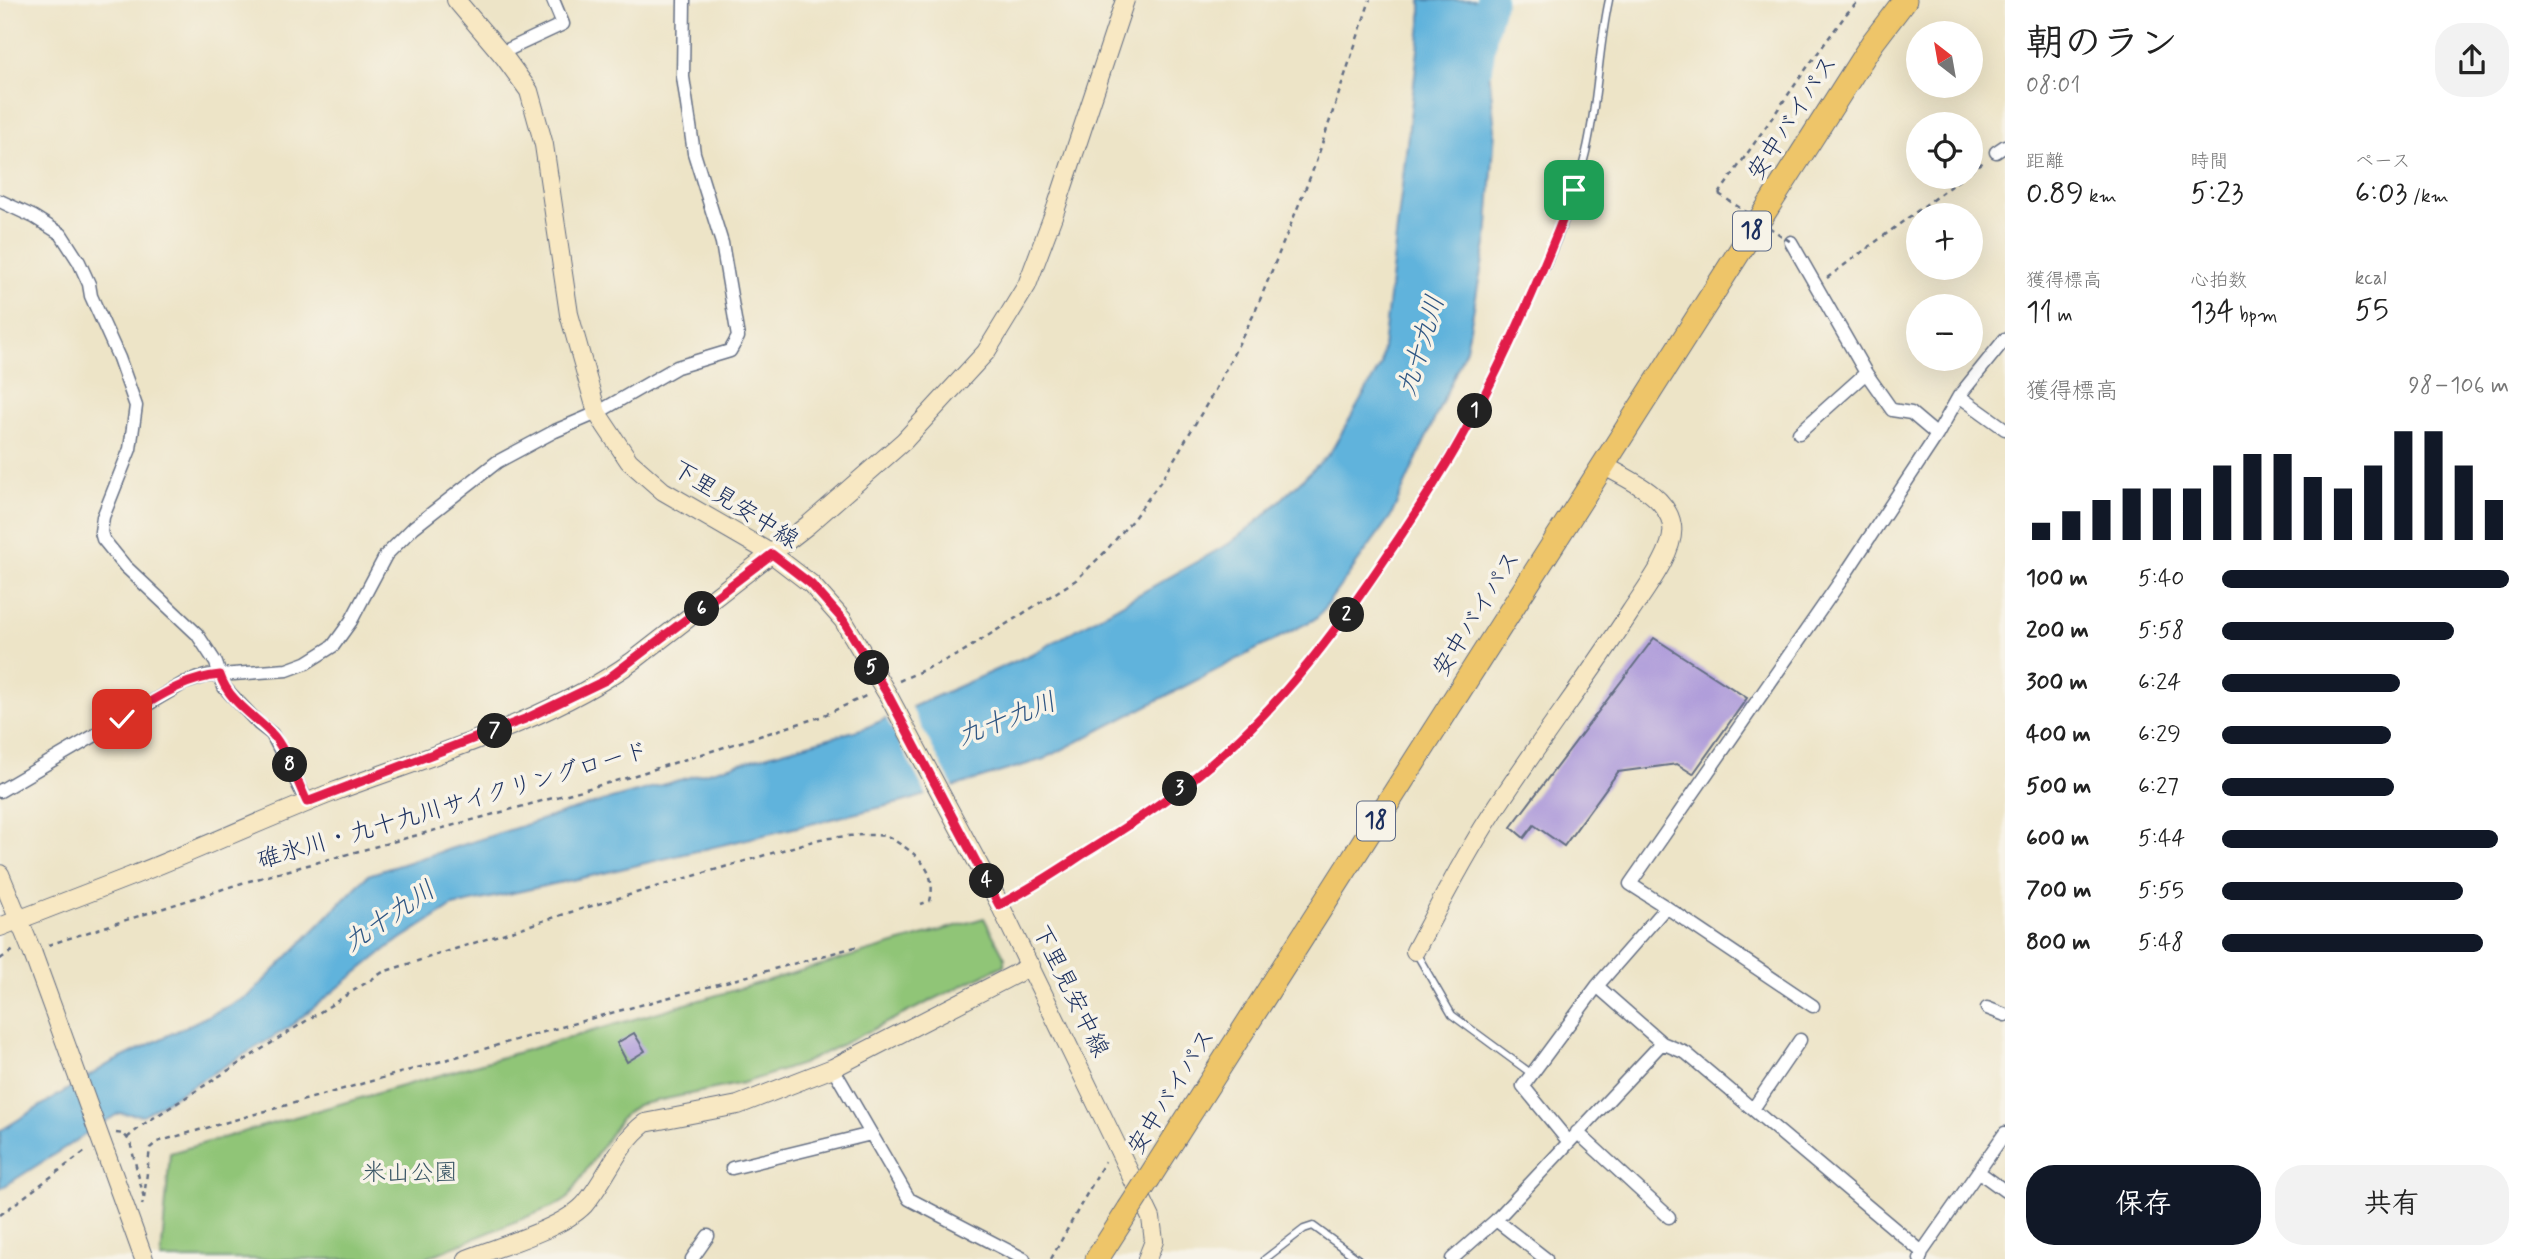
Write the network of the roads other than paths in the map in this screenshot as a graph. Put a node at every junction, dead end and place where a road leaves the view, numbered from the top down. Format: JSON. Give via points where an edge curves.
{"nodes":[{"id":1,"x":456,"y":0,"type":"edge"},
{"id":2,"x":552,"y":0,"type":"edge"},
{"id":3,"x":684,"y":0,"type":"edge"},
{"id":4,"x":1125,"y":0,"type":"edge"},
{"id":5,"x":1609,"y":0,"type":"edge"},
{"id":6,"x":1905,"y":0,"type":"edge"},
{"id":7,"x":501,"y":53,"type":"junction"},
{"id":8,"x":0,"y":201,"type":"edge"},
{"id":9,"x":1791,"y":242,"type":"road end"},
{"id":10,"x":2005,"y":339,"type":"edge"},
{"id":11,"x":1866,"y":373,"type":"junction"},
{"id":12,"x":1959,"y":396,"type":"junction"},
{"id":13,"x":597,"y":414,"type":"junction"},
{"id":14,"x":2005,"y":429,"type":"edge"},
{"id":15,"x":1799,"y":433,"type":"dead end"},
{"id":16,"x":1937,"y":435,"type":"junction"},
{"id":17,"x":1603,"y":464,"type":"junction"},
{"id":18,"x":772,"y":554,"type":"junction"},
{"id":19,"x":220,"y":675,"type":"junction"},
{"id":20,"x":0,"y":791,"type":"edge"},
{"id":21,"x":307,"y":802,"type":"junction"},
{"id":22,"x":0,"y":874,"type":"edge"},
{"id":23,"x":998,"y":902,"type":"junction"},
{"id":24,"x":1666,"y":908,"type":"junction"},
{"id":25,"x":19,"y":920,"type":"junction"},
{"id":26,"x":0,"y":927,"type":"edge"},
{"id":27,"x":1415,"y":951,"type":"joint"},
{"id":28,"x":1031,"y":966,"type":"junction"},
{"id":29,"x":1597,"y":986,"type":"junction"},
{"id":30,"x":1813,"y":1006,"type":"dead end"},
{"id":31,"x":1987,"y":1008,"type":"dead end"},
{"id":32,"x":2005,"y":1015,"type":"edge"},
{"id":33,"x":1800,"y":1040,"type":"dead end"},
{"id":34,"x":1662,"y":1042,"type":"junction"},
{"id":35,"x":833,"y":1068,"type":"junction"},
{"id":36,"x":1532,"y":1074,"type":"junction"},
{"id":37,"x":1753,"y":1110,"type":"junction"},
{"id":38,"x":2005,"y":1133,"type":"edge"},
{"id":39,"x":871,"y":1134,"type":"junction"},
{"id":40,"x":1573,"y":1136,"type":"junction"},
{"id":41,"x":732,"y":1168,"type":"dead end"},
{"id":42,"x":1979,"y":1172,"type":"junction"},
{"id":43,"x":2005,"y":1191,"type":"edge"},
{"id":44,"x":1669,"y":1217,"type":"dead end"},
{"id":45,"x":1496,"y":1220,"type":"junction"},
{"id":46,"x":708,"y":1236,"type":"dead end"},
{"id":47,"x":1921,"y":1256,"type":"edge"},
{"id":48,"x":144,"y":1259,"type":"edge"},
{"id":49,"x":467,"y":1259,"type":"edge"},
{"id":50,"x":692,"y":1259,"type":"edge"},
{"id":51,"x":1024,"y":1259,"type":"edge"},
{"id":52,"x":1097,"y":1259,"type":"edge"},
{"id":53,"x":1147,"y":1259,"type":"edge"},
{"id":54,"x":1265,"y":1259,"type":"edge"},
{"id":55,"x":1359,"y":1259,"type":"edge"},
{"id":56,"x":1452,"y":1259,"type":"edge"},
{"id":57,"x":1546,"y":1259,"type":"edge"}],
"edges":[{"from":1,"to":7,"type":"street","name":"下里見安中線"},
{"from":2,"to":7,"type":"street","via":[[563,24]]},
{"from":3,"to":13,"type":"street","via":[[683,77],[694,153],[722,243],[738,337],[730,351],[677,368]]},
{"from":4,"to":18,"type":"street","via":[[1027,285],[986,352],[904,441]]},
{"from":5,"to":23,"type":"lane","via":[[1587,150],[1541,276],[1451,456],[1342,622],[1300,677],[1226,751],[1143,817]]},
{"from":6,"to":17,"type":"highway","name":"安中バイパス","number":"18","via":[[1873,42]]},
{"from":7,"to":13,"type":"street","name":"下里見安中線","via":[[529,91],[544,145],[569,314]]},
{"from":8,"to":19,"type":"street","via":[[61,234],[89,284],[136,406],[130,449],[103,517],[103,539],[197,634]]},
{"from":9,"to":11,"type":"street"},
{"from":10,"to":12,"type":"street"},
{"from":11,"to":15,"type":"street"},
{"from":11,"to":16,"type":"street","via":[[1892,410],[1911,413]]},
{"from":12,"to":14,"type":"street"},
{"from":12,"to":16,"type":"street"},
{"from":13,"to":18,"type":"street","name":"下里見安中線","via":[[629,461],[663,491]]},
{"from":13,"to":19,"type":"street","via":[[497,462],[414,527],[386,555],[333,646],[287,670]]},
{"from":16,"to":24,"type":"street","via":[[1630,884]]},
{"from":17,"to":27,"type":"street","via":[[1657,499],[1668,512],[1673,528],[1670,545],[1618,632],[1490,817]]},
{"from":17,"to":52,"type":"highway","name":"安中バイパス","number":"18","bridge":true},
{"from":18,"to":21,"type":"street","via":[[606,680],[525,719]]},
{"from":18,"to":23,"type":"street","name":"下里見安中線","via":[[811,584],[843,620]]},
{"from":19,"to":20,"type":"street","via":[[184,682]]},
{"from":19,"to":21,"type":"street","via":[[224,687],[272,734]]},
{"from":21,"to":25,"type":"street"},
{"from":22,"to":25,"type":"street"},
{"from":23,"to":28,"type":"street","name":"下里見安中線"},
{"from":24,"to":29,"type":"street"},
{"from":24,"to":30,"type":"street"},
{"from":25,"to":26,"type":"street"},
{"from":25,"to":48,"type":"street","bridge":true},
{"from":27,"to":36,"type":"lane","via":[[1452,1015]]},
{"from":28,"to":35,"type":"street"},
{"from":28,"to":53,"type":"street","name":"下里見安中線","via":[[1151,1218],[1154,1241]]},
{"from":29,"to":34,"type":"street"},
{"from":29,"to":36,"type":"street"},
{"from":31,"to":32,"type":"street"},
{"from":33,"to":37,"type":"street"},
{"from":34,"to":37,"type":"street","via":[[1686,1053]]},
{"from":34,"to":40,"type":"street"},
{"from":35,"to":39,"type":"street"},
{"from":35,"to":49,"type":"street","via":[[738,1105],[645,1123],[633,1132],[584,1205],[561,1222]]},
{"from":36,"to":40,"type":"street","via":[[1523,1086]]},
{"from":37,"to":47,"type":"street"},
{"from":38,"to":42,"type":"street"},
{"from":39,"to":41,"type":"street"},
{"from":39,"to":51,"type":"street","via":[[909,1199]]},
{"from":40,"to":44,"type":"street"},
{"from":40,"to":45,"type":"street"},
{"from":42,"to":43,"type":"street"},
{"from":42,"to":47,"type":"street"},
{"from":45,"to":56,"type":"street"},
{"from":45,"to":57,"type":"street"},
{"from":46,"to":50,"type":"street"},
{"from":54,"to":55,"type":"lane","via":[[1313,1226]]}]}
